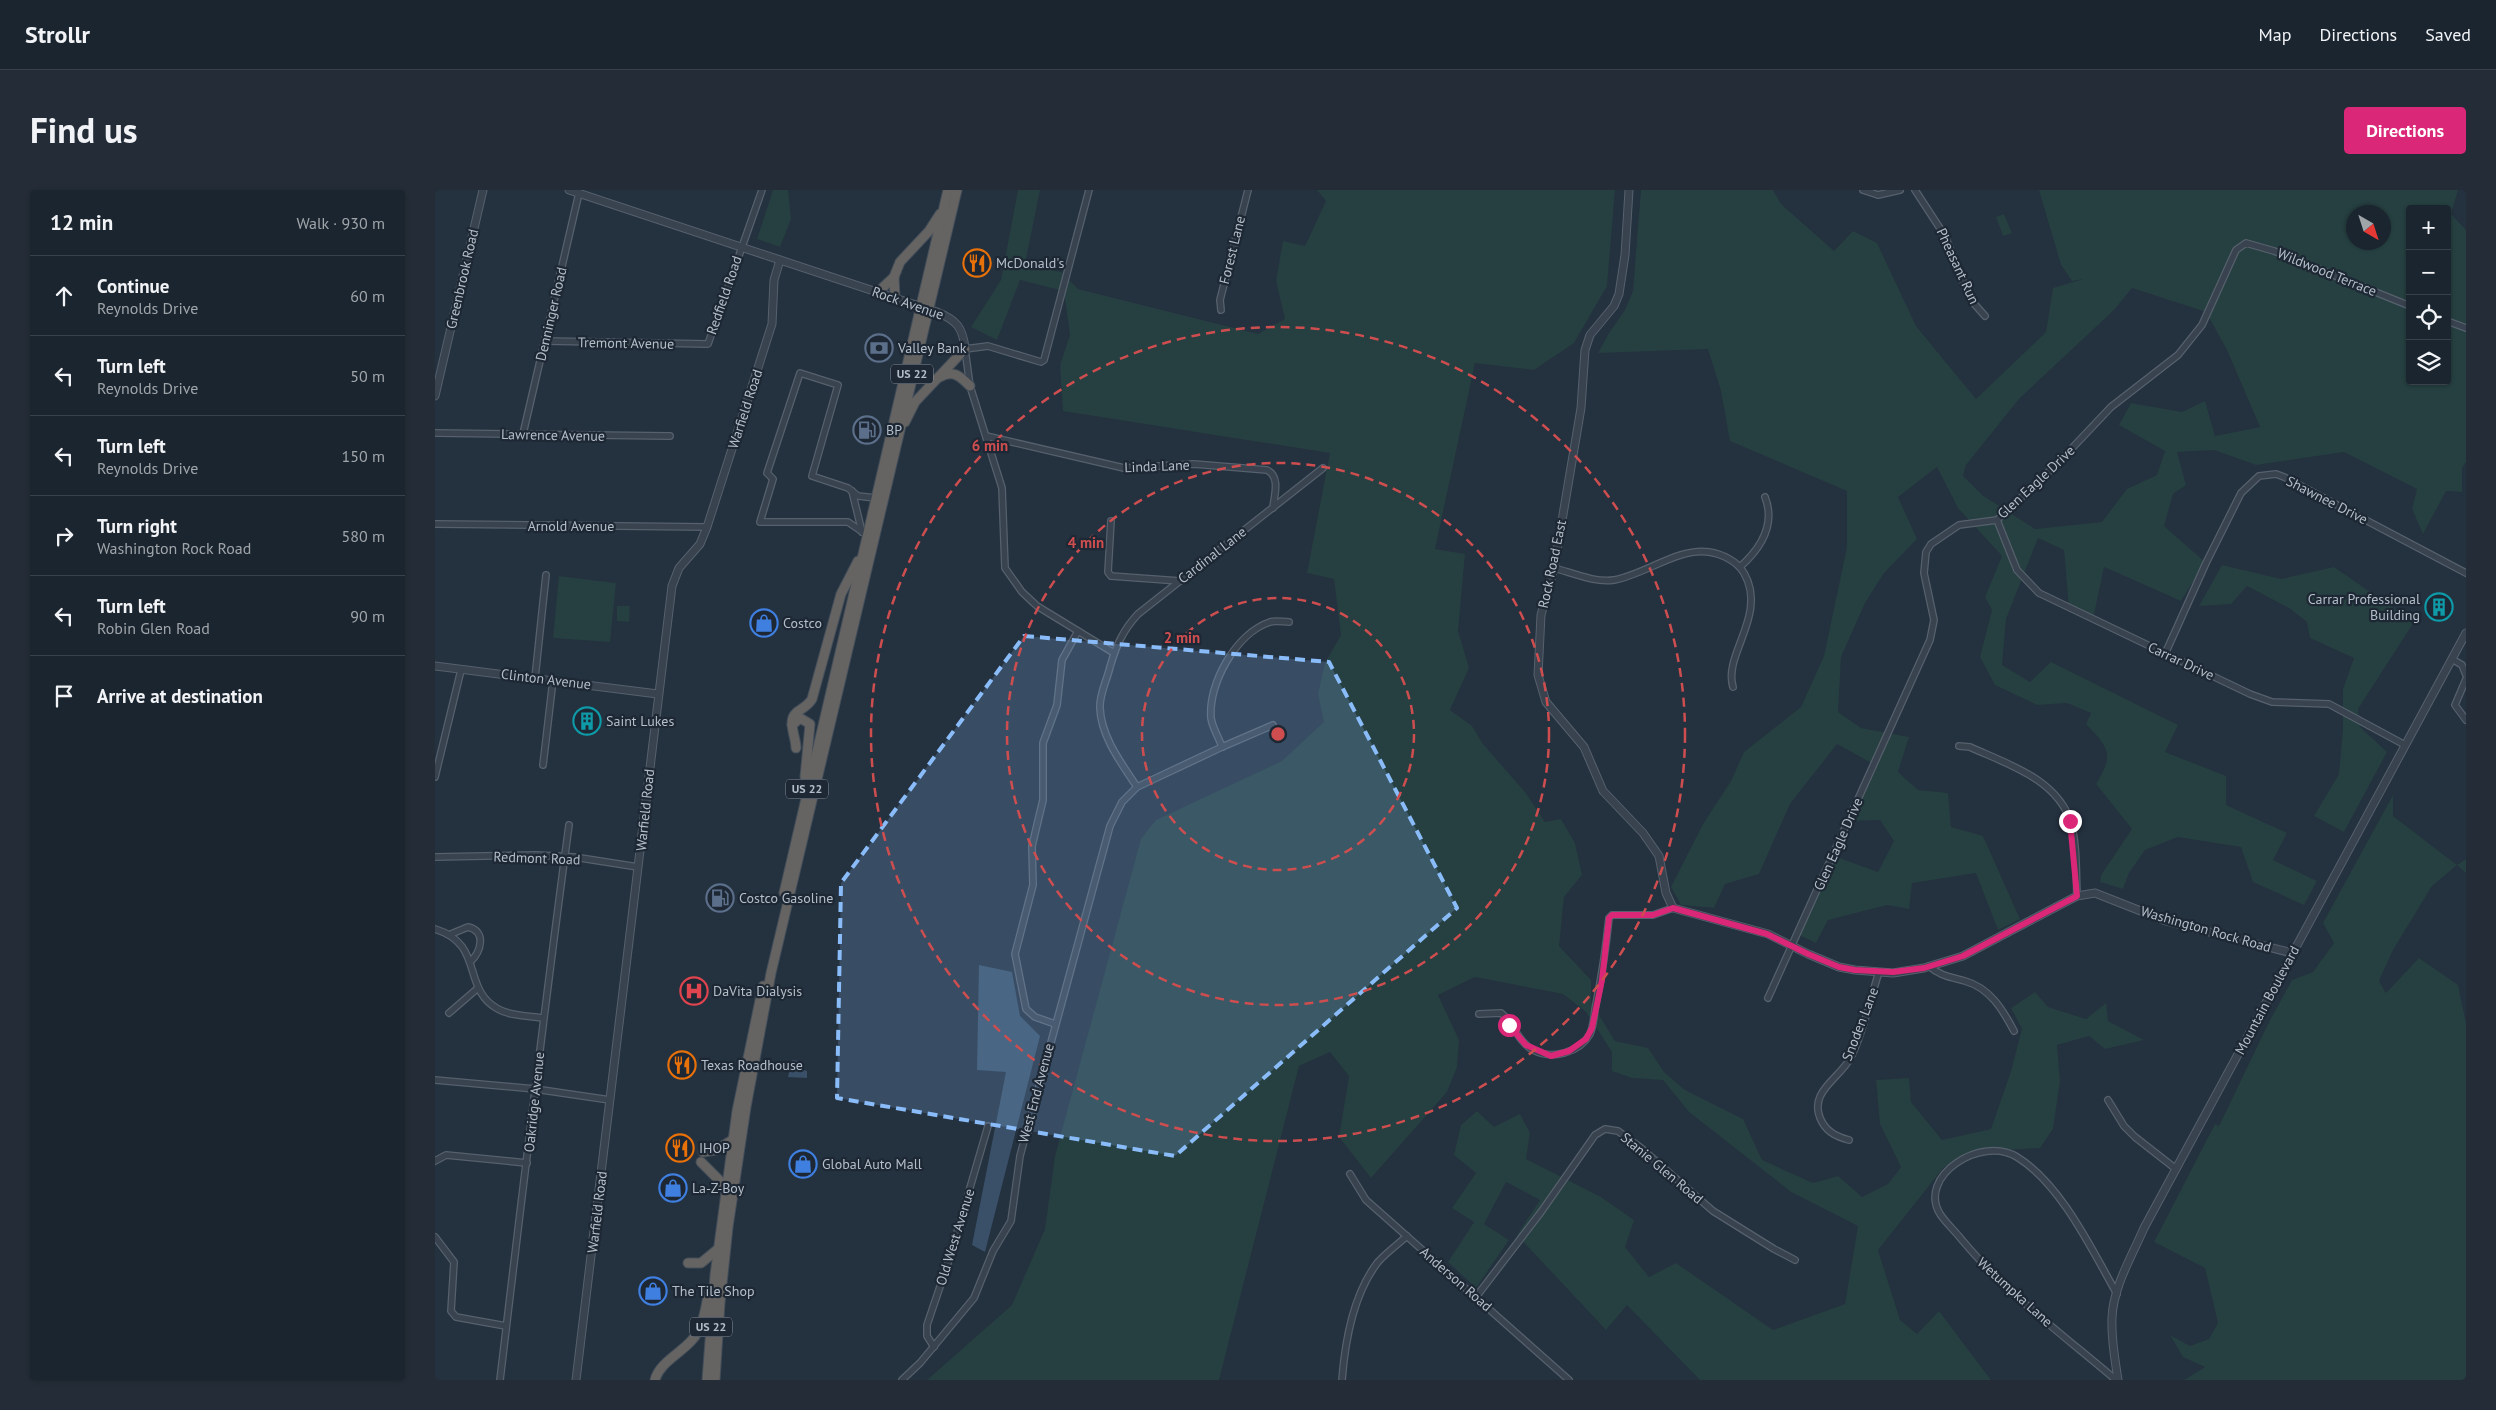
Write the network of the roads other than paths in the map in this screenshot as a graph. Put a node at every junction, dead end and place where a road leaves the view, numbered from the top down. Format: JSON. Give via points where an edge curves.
{"nodes":[{"id":1,"x":483,"y":190,"type":"edge"},
{"id":2,"x":569,"y":190,"type":"edge"},
{"id":3,"x":762,"y":190,"type":"edge"},
{"id":4,"x":948,"y":190,"type":"edge"},
{"id":5,"x":957,"y":190,"type":"edge"},
{"id":6,"x":1089,"y":190,"type":"edge"},
{"id":7,"x":1247,"y":190,"type":"edge"},
{"id":8,"x":1629,"y":190,"type":"edge"},
{"id":9,"x":1863,"y":190,"type":"edge"},
{"id":10,"x":1900,"y":190,"type":"edge"},
{"id":11,"x":1915,"y":190,"type":"edge"},
{"id":12,"x":579,"y":193,"type":"junction"},
{"id":13,"x":945,"y":205,"type":"junction"},
{"id":14,"x":2244,"y":244,"type":"joint"},
{"id":15,"x":741,"y":247,"type":"junction"},
{"id":16,"x":780,"y":260,"type":"junction"},
{"id":17,"x":893,"y":277,"type":"junction"},
{"id":18,"x":878,"y":292,"type":"junction"},
{"id":19,"x":895,"y":298,"type":"junction"},
{"id":20,"x":2406,"y":304,"type":"edge"},
{"id":21,"x":925,"y":308,"type":"junction"},
{"id":22,"x":1221,"y":310,"type":"dead end"},
{"id":23,"x":1985,"y":316,"type":"dead end"},
{"id":24,"x":2451,"y":322,"type":"edge"},
{"id":25,"x":2466,"y":328,"type":"edge"},
{"id":26,"x":545,"y":341,"type":"junction"},
{"id":27,"x":708,"y":344,"type":"joint"},
{"id":28,"x":965,"y":349,"type":"junction"},
{"id":29,"x":938,"y":378,"type":"junction"},
{"id":30,"x":970,"y":386,"type":"junction"},
{"id":31,"x":435,"y":396,"type":"edge"},
{"id":32,"x":435,"y":434,"type":"edge"},
{"id":33,"x":523,"y":434,"type":"junction"},
{"id":34,"x":670,"y":436,"type":"dead end"},
{"id":35,"x":986,"y":436,"type":"junction"},
{"id":36,"x":897,"y":438,"type":"junction"},
{"id":37,"x":1323,"y":468,"type":"dead end"},
{"id":38,"x":852,"y":491,"type":"junction"},
{"id":39,"x":1765,"y":497,"type":"dead end"},
{"id":40,"x":875,"y":498,"type":"junction"},
{"id":41,"x":1273,"y":508,"type":"junction"},
{"id":42,"x":1111,"y":520,"type":"dead end"},
{"id":43,"x":1997,"y":520,"type":"junction"},
{"id":44,"x":435,"y":524,"type":"edge"},
{"id":45,"x":707,"y":527,"type":"junction"},
{"id":46,"x":865,"y":533,"type":"junction"},
{"id":47,"x":861,"y":557,"type":"junction"},
{"id":48,"x":1740,"y":567,"type":"junction"},
{"id":49,"x":1555,"y":568,"type":"junction"},
{"id":50,"x":2466,"y":573,"type":"edge"},
{"id":51,"x":546,"y":575,"type":"dead end"},
{"id":52,"x":1180,"y":581,"type":"junction"},
{"id":53,"x":1289,"y":622,"type":"dead end"},
{"id":54,"x":1078,"y":631,"type":"junction"},
{"id":55,"x":2466,"y":633,"type":"edge"},
{"id":56,"x":1114,"y":653,"type":"junction"},
{"id":57,"x":2165,"y":654,"type":"junction"},
{"id":58,"x":2452,"y":659,"type":"junction"},
{"id":59,"x":435,"y":666,"type":"edge"},
{"id":60,"x":461,"y":670,"type":"junction"},
{"id":61,"x":2466,"y":675,"type":"edge"},
{"id":62,"x":535,"y":678,"type":"junction"},
{"id":63,"x":553,"y":680,"type":"junction"},
{"id":64,"x":2466,"y":680,"type":"edge"},
{"id":65,"x":1733,"y":688,"type":"dead end"},
{"id":66,"x":658,"y":694,"type":"junction"},
{"id":67,"x":2466,"y":720,"type":"edge"},
{"id":68,"x":792,"y":725,"type":"junction"},
{"id":69,"x":1273,"y":726,"type":"dead end"},
{"id":70,"x":2405,"y":745,"type":"junction"},
{"id":71,"x":1959,"y":746,"type":"dead end"},
{"id":72,"x":1222,"y":747,"type":"junction"},
{"id":73,"x":796,"y":748,"type":"dead end"},
{"id":74,"x":543,"y":765,"type":"dead end"},
{"id":75,"x":435,"y":777,"type":"edge"},
{"id":76,"x":1137,"y":787,"type":"junction"},
{"id":77,"x":804,"y":804,"type":"junction"},
{"id":78,"x":569,"y":825,"type":"dead end"},
{"id":79,"x":435,"y":857,"type":"edge"},
{"id":80,"x":564,"y":858,"type":"junction"},
{"id":81,"x":639,"y":867,"type":"junction"},
{"id":82,"x":2077,"y":896,"type":"junction"},
{"id":83,"x":1673,"y":908,"type":"junction"},
{"id":84,"x":435,"y":929,"type":"edge"},
{"id":85,"x":451,"y":934,"type":"junction"},
{"id":86,"x":1793,"y":946,"type":"junction"},
{"id":87,"x":2292,"y":953,"type":"junction"},
{"id":88,"x":470,"y":962,"type":"junction"},
{"id":89,"x":1929,"y":966,"type":"junction"},
{"id":90,"x":1879,"y":972,"type":"junction"},
{"id":91,"x":478,"y":988,"type":"junction"},
{"id":92,"x":1768,"y":998,"type":"dead end"},
{"id":93,"x":449,"y":1012,"type":"dead end"},
{"id":94,"x":1479,"y":1014,"type":"dead end"},
{"id":95,"x":543,"y":1018,"type":"junction"},
{"id":96,"x":1055,"y":1024,"type":"junction"},
{"id":97,"x":2014,"y":1031,"type":"dead end"},
{"id":98,"x":435,"y":1080,"type":"edge"},
{"id":99,"x":535,"y":1089,"type":"junction"},
{"id":100,"x":610,"y":1100,"type":"junction"},
{"id":101,"x":2108,"y":1100,"type":"dead end"},
{"id":102,"x":988,"y":1126,"type":"dead end"},
{"id":103,"x":734,"y":1139,"type":"junction"},
{"id":104,"x":1849,"y":1140,"type":"dead end"},
{"id":105,"x":703,"y":1152,"type":"dead end"},
{"id":106,"x":435,"y":1161,"type":"edge"},
{"id":107,"x":701,"y":1162,"type":"dead end"},
{"id":108,"x":527,"y":1163,"type":"junction"},
{"id":109,"x":2176,"y":1169,"type":"junction"},
{"id":110,"x":1350,"y":1174,"type":"dead end"},
{"id":111,"x":726,"y":1192,"type":"junction"},
{"id":112,"x":1407,"y":1236,"type":"junction"},
{"id":113,"x":435,"y":1237,"type":"edge"},
{"id":114,"x":719,"y":1249,"type":"junction"},
{"id":115,"x":1795,"y":1260,"type":"dead end"},
{"id":116,"x":688,"y":1264,"type":"dead end"},
{"id":117,"x":715,"y":1275,"type":"junction"},
{"id":118,"x":2117,"y":1294,"type":"junction"},
{"id":119,"x":1476,"y":1297,"type":"junction"},
{"id":120,"x":506,"y":1326,"type":"junction"},
{"id":121,"x":933,"y":1347,"type":"junction"},
{"id":122,"x":500,"y":1380,"type":"edge"},
{"id":123,"x":576,"y":1380,"type":"edge"},
{"id":124,"x":655,"y":1380,"type":"edge"},
{"id":125,"x":707,"y":1380,"type":"edge"},
{"id":126,"x":715,"y":1380,"type":"edge"},
{"id":127,"x":902,"y":1380,"type":"edge"},
{"id":128,"x":1342,"y":1380,"type":"edge"},
{"id":129,"x":1569,"y":1380,"type":"edge"},
{"id":130,"x":2117,"y":1380,"type":"edge"}],
"edges":[{"from":1,"to":31,"type":"street","name":"Greenbrook Road"},
{"from":2,"to":12,"type":"street","name":"Rock Avenue"},
{"from":3,"to":15,"type":"street"},
{"from":4,"to":13,"type":"highway","number":"US 22"},
{"from":5,"to":21,"type":"highway","number":"US 22"},
{"from":6,"to":28,"type":"street","via":[[1047,352],[1041,362],[988,346]]},
{"from":7,"to":22,"type":"street","name":"Forest Lane","via":[[1220,300]]},
{"from":8,"to":49,"type":"street","name":"Rock Road East","via":[[1619,294],[1614,306],[1590,335],[1585,350],[1581,408]]},
{"from":9,"to":10,"type":"street","via":[[1878,195]]},
{"from":11,"to":23,"type":"street","name":"Pheasant Run","via":[[1945,236],[1970,299]]},
{"from":12,"to":15,"type":"street","name":"Rock Avenue"},
{"from":12,"to":26,"type":"street","name":"Denninger Road"},
{"from":13,"to":17,"type":"highway","via":[[929,230],[900,262]]},
{"from":13,"to":21,"type":"highway","number":"US 22"},
{"from":14,"to":20,"type":"street","name":"Wildwood Terrace","via":[[2274,251]]},
{"from":14,"to":43,"type":"street","name":"Glen Eagle Drive","via":[[2236,250],[2198,332],[2177,355],[2111,407]]},
{"from":15,"to":16,"type":"street","name":"Rock Avenue"},
{"from":15,"to":27,"type":"street","name":"Redfield Road"},
{"from":16,"to":18,"type":"street","name":"Rock Avenue"},
{"from":16,"to":45,"type":"street","name":"Warfield Road","via":[[774,280],[772,324]]},
{"from":17,"to":18,"type":"highway"},
{"from":17,"to":19,"type":"highway"},
{"from":18,"to":19,"type":"street","name":"Rock Avenue"},
{"from":19,"to":21,"type":"street","name":"Rock Avenue"},
{"from":21,"to":28,"type":"street","name":"Rock Avenue","via":[[955,320],[963,331]]},
{"from":21,"to":36,"type":"highway","number":"US 22"},
{"from":21,"to":40,"type":"highway","number":"US 22"},
{"from":24,"to":25,"type":"street"},
{"from":26,"to":27,"type":"street","name":"Tremont Avenue"},
{"from":26,"to":33,"type":"street","name":"Denninger Road"},
{"from":28,"to":29,"type":"highway"},
{"from":28,"to":30,"type":"street","name":"Rock Avenue"},
{"from":29,"to":30,"type":"highway","via":[[944,374],[957,374]]},
{"from":29,"to":36,"type":"highway","via":[[915,402]]},
{"from":30,"to":35,"type":"street","name":"Rock Avenue"},
{"from":32,"to":33,"type":"street","name":"Lawrence Avenue"},
{"from":33,"to":34,"type":"street","name":"Lawrence Avenue"},
{"from":35,"to":41,"type":"street","name":"Linda Lane","via":[[1124,468],[1194,464],[1271,472],[1276,482]]},
{"from":35,"to":54,"type":"street","name":"Rock Avenue","via":[[1002,488],[1005,568],[1037,606]]},
{"from":36,"to":126,"type":"highway","number":"US 22","via":[[764,1009],[729,1227]]},
{"from":37,"to":41,"type":"street","name":"Cardinal Lane"},
{"from":38,"to":40,"type":"street","via":[[858,496]]},
{"from":38,"to":46,"type":"street"},
{"from":38,"to":46,"type":"street","via":[[812,476],[838,385],[800,373],[767,473],[773,479],[760,522],[848,522]]},
{"from":39,"to":48,"type":"street","via":[[1769,512],[1763,540]]},
{"from":40,"to":46,"type":"highway","number":"US 22"},
{"from":41,"to":52,"type":"street","name":"Cardinal Lane"},
{"from":42,"to":52,"type":"street","via":[[1111,576]]},
{"from":43,"to":57,"type":"street","name":"Carrar Drive","via":[[2017,570],[2039,593]]},
{"from":43,"to":86,"type":"street","name":"Glen Eagle Drive","via":[[1959,525],[1931,544],[1926,552],[1924,573],[1934,620],[1930,640]]},
{"from":44,"to":45,"type":"street","name":"Arnold Avenue"},
{"from":45,"to":66,"type":"street","name":"Warfield Road","via":[[700,544],[679,568],[673,581]]},
{"from":46,"to":47,"type":"highway","number":"US 22"},
{"from":47,"to":68,"type":"highway","via":[[843,589],[811,699],[795,714]]},
{"from":47,"to":77,"type":"highway","number":"US 22"},
{"from":48,"to":49,"type":"street","via":[[1719,554],[1701,551],[1614,580]]},
{"from":48,"to":65,"type":"street","via":[[1749,585],[1751,602],[1732,674]]},
{"from":49,"to":83,"type":"street","name":"Rock Road East","via":[[1546,594],[1538,643],[1541,690],[1584,747],[1603,791],[1659,856],[1666,894]]},
{"from":50,"to":57,"type":"street","name":"Shawnee Drive","via":[[2284,478],[2268,473],[2259,476],[2241,493]]},
{"from":51,"to":62,"type":"street"},
{"from":52,"to":56,"type":"street","name":"Cardinal Lane","via":[[1127,625]]},
{"from":53,"to":72,"type":"street","via":[[1271,622],[1257,628],[1228,658],[1217,678],[1211,720]]},
{"from":54,"to":56,"type":"street","name":"Rock Avenue"},
{"from":54,"to":96,"type":"street","via":[[1062,660],[1057,704],[1043,743],[1043,800],[1032,846],[1033,885],[1015,954],[1027,1009],[1035,1017]]},
{"from":55,"to":58,"type":"street","name":"Mountain Boulevard"},
{"from":56,"to":76,"type":"street","via":[[1100,702],[1102,725]]},
{"from":57,"to":70,"type":"street","name":"Carrar Drive","via":[[2272,702],[2329,704]]},
{"from":58,"to":61,"type":"street","via":[[2462,665]]},
{"from":58,"to":70,"type":"street","name":"Mountain Boulevard"},
{"from":59,"to":60,"type":"street","name":"Clinton Avenue"},
{"from":60,"to":62,"type":"street","name":"Clinton Avenue"},
{"from":60,"to":75,"type":"street"},
{"from":62,"to":63,"type":"street","name":"Clinton Avenue"},
{"from":63,"to":66,"type":"street","name":"Clinton Avenue"},
{"from":63,"to":74,"type":"street"},
{"from":64,"to":67,"type":"street","via":[[2455,705]]},
{"from":66,"to":81,"type":"street","name":"Warfield Road"},
{"from":68,"to":73,"type":"highway"},
{"from":68,"to":77,"type":"highway","via":[[801,718],[810,724]]},
{"from":69,"to":72,"type":"street","name":"West End Avenue"},
{"from":70,"to":87,"type":"street","name":"Mountain Boulevard"},
{"from":71,"to":82,"type":"street","via":[[1970,747],[2033,776],[2052,792],[2070,821]]},
{"from":72,"to":76,"type":"street","name":"West End Avenue"},
{"from":76,"to":96,"type":"street","name":"West End Avenue","via":[[1122,802],[1110,826]]},
{"from":77,"to":103,"type":"highway","number":"US 22","via":[[749,1048]]},
{"from":78,"to":80,"type":"street","name":"Oakridge Avenue"},
{"from":79,"to":80,"type":"street","name":"Redmont Road"},
{"from":80,"to":81,"type":"street","name":"Redmont Road"},
{"from":80,"to":95,"type":"street","name":"Oakridge Avenue"},
{"from":81,"to":100,"type":"street","name":"Warfield Road"},
{"from":82,"to":87,"type":"street","name":"Washington Rock Road","via":[[2095,893],[2166,921]]},
{"from":82,"to":89,"type":"street","name":"Washington Rock Road","via":[[1963,956]]},
{"from":83,"to":86,"type":"street","name":"Washington Rock Road","via":[[1743,926]]},
{"from":83,"to":94,"type":"street","via":[[1653,915],[1612,915],[1609,918],[1602,980],[1592,1028],[1577,1046],[1557,1056],[1545,1055],[1526,1045],[1501,1014]]},
{"from":84,"to":85,"type":"street"},
{"from":85,"to":88,"type":"street","via":[[463,947]]},
{"from":85,"to":88,"type":"street","via":[[468,927],[477,932],[480,946]]},
{"from":86,"to":90,"type":"street","name":"Washington Rock Road","via":[[1839,967]]},
{"from":86,"to":92,"type":"street","name":"Glen Eagle Drive"},
{"from":87,"to":109,"type":"street","name":"Mountain Boulevard"},
{"from":88,"to":91,"type":"street"},
{"from":89,"to":90,"type":"street","name":"Washington Rock Road"},
{"from":89,"to":97,"type":"street","via":[[1945,977],[1971,983],[1993,998]]},
{"from":90,"to":104,"type":"street","name":"Snoden Lane","via":[[1851,1056],[1818,1100],[1818,1112],[1824,1126],[1833,1134]]},
{"from":91,"to":93,"type":"street"},
{"from":91,"to":95,"type":"street","via":[[485,999],[499,1010]]},
{"from":95,"to":99,"type":"street","name":"Oakridge Avenue"},
{"from":96,"to":121,"type":"street","name":"West End Avenue","via":[[1020,1156],[1011,1221],[993,1251],[974,1298]]},
{"from":98,"to":99,"type":"street"},
{"from":99,"to":100,"type":"street"},
{"from":99,"to":108,"type":"street","name":"Oakridge Avenue"},
{"from":100,"to":123,"type":"street","name":"Warfield Road"},
{"from":101,"to":109,"type":"street","via":[[2124,1126]]},
{"from":102,"to":121,"type":"street","name":"Old West Avenue","via":[[927,1325],[927,1336]]},
{"from":103,"to":105,"type":"highway","via":[[716,1150]]},
{"from":103,"to":111,"type":"highway","number":"US 22"},
{"from":106,"to":108,"type":"street","via":[[446,1155]]},
{"from":107,"to":111,"type":"highway"},
{"from":108,"to":120,"type":"street","name":"Oakridge Avenue"},
{"from":109,"to":118,"type":"street","name":"Mountain Boulevard","via":[[2144,1228]]},
{"from":110,"to":112,"type":"street","name":"Anderson Road","via":[[1366,1200]]},
{"from":111,"to":114,"type":"highway","number":"US 22"},
{"from":112,"to":119,"type":"street","name":"Anderson Road"},
{"from":112,"to":128,"type":"street","via":[[1377,1263],[1362,1289],[1353,1312],[1343,1358]]},
{"from":113,"to":120,"type":"street","via":[[454,1262],[451,1311],[456,1317]]},
{"from":114,"to":116,"type":"highway","via":[[701,1263]]},
{"from":114,"to":117,"type":"highway","number":"US 22"},
{"from":115,"to":119,"type":"street","name":"Stanie Glen Road","via":[[1713,1211],[1641,1148],[1618,1131],[1605,1129],[1595,1135]]},
{"from":117,"to":124,"type":"highway","via":[[699,1331],[657,1374]]},
{"from":117,"to":125,"type":"highway","number":"US 22"},
{"from":118,"to":130,"type":"street","name":"Mountain Boulevard","via":[[2112,1318]]},
{"from":118,"to":130,"type":"street","name":"Wetumpka Lane","via":[[2055,1194],[2019,1158],[1997,1149],[1975,1153],[1961,1158],[1937,1184],[1934,1196],[1940,1214],[1985,1268]]},
{"from":119,"to":129,"type":"street","name":"Anderson Road"},
{"from":120,"to":122,"type":"street","name":"Oakridge Avenue"},
{"from":121,"to":127,"type":"street","name":"West End Avenue"}]}
